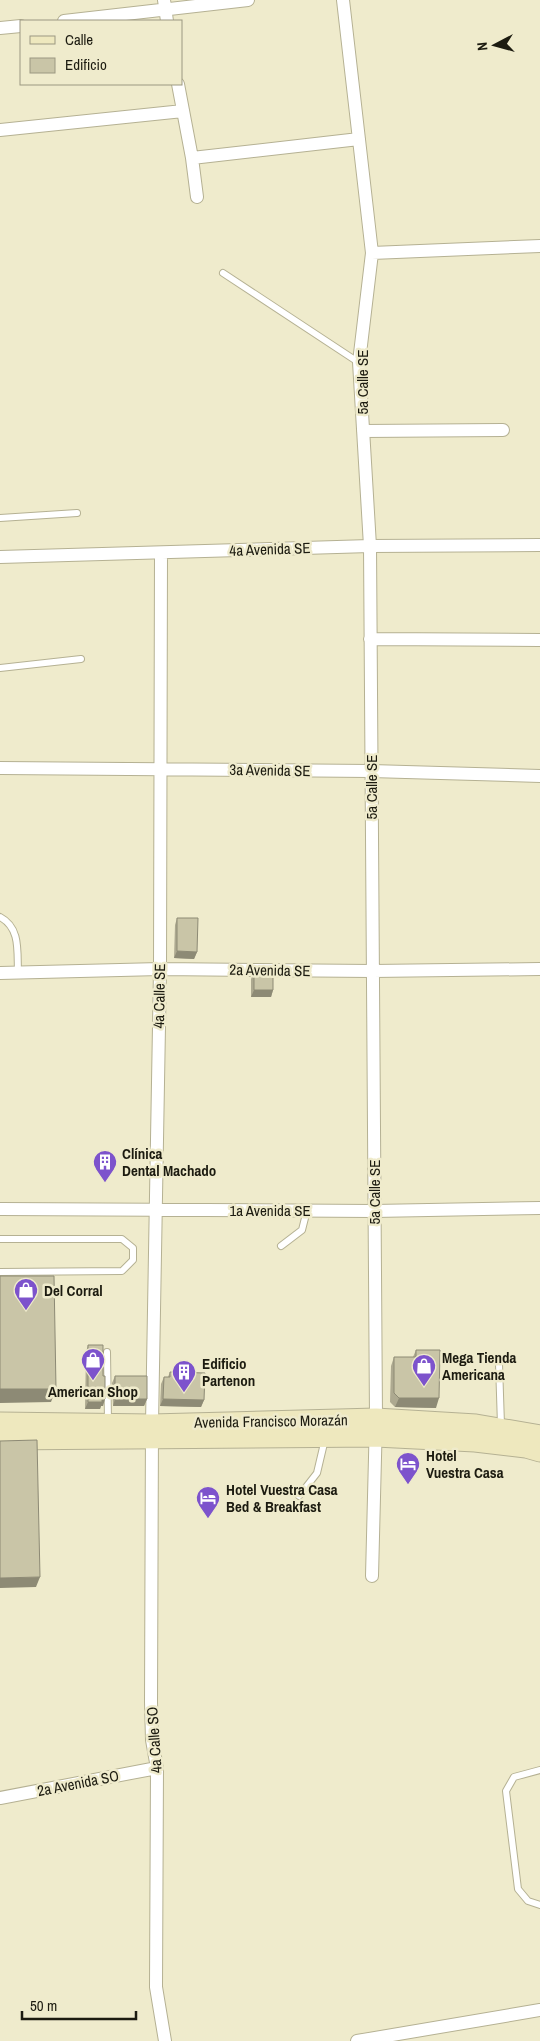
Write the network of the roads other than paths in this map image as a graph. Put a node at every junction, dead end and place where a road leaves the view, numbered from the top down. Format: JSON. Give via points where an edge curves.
{"nodes":[{"id":1,"x":248,"y":0,"type":"edge"},
{"id":2,"x":343,"y":0,"type":"edge"},
{"id":3,"x":166,"y":11,"type":"edge"},
{"id":4,"x":74,"y":20,"type":"edge"},
{"id":5,"x":20,"y":26,"type":"edge"},
{"id":6,"x":0,"y":28,"type":"edge"},
{"id":7,"x":178,"y":85,"type":"edge"},
{"id":8,"x":183,"y":111,"type":"junction"},
{"id":9,"x":0,"y":130,"type":"edge"},
{"id":10,"x":359,"y":138,"type":"junction"},
{"id":11,"x":192,"y":158,"type":"junction"},
{"id":12,"x":197,"y":197,"type":"dead end"},
{"id":13,"x":540,"y":246,"type":"edge"},
{"id":14,"x":372,"y":253,"type":"junction"},
{"id":15,"x":223,"y":273,"type":"dead end"},
{"id":16,"x":360,"y":362,"type":"junction"},
{"id":17,"x":503,"y":430,"type":"dead end"},
{"id":18,"x":363,"y":431,"type":"junction"},
{"id":19,"x":77,"y":512,"type":"dead end"},
{"id":20,"x":0,"y":518,"type":"edge"},
{"id":21,"x":540,"y":545,"type":"edge"},
{"id":22,"x":370,"y":546,"type":"junction"},
{"id":23,"x":161,"y":553,"type":"junction"},
{"id":24,"x":0,"y":557,"type":"edge"},
{"id":25,"x":370,"y":639,"type":"junction"},
{"id":26,"x":540,"y":640,"type":"edge"},
{"id":27,"x":81,"y":658,"type":"dead end"},
{"id":28,"x":0,"y":668,"type":"edge"},
{"id":29,"x":0,"y":768,"type":"edge"},
{"id":30,"x":160,"y":769,"type":"junction"},
{"id":31,"x":371,"y":771,"type":"junction"},
{"id":32,"x":540,"y":776,"type":"edge"},
{"id":33,"x":0,"y":917,"type":"edge"},
{"id":34,"x":160,"y":968,"type":"junction"},
{"id":35,"x":540,"y":970,"type":"edge"},
{"id":36,"x":373,"y":971,"type":"junction"},
{"id":37,"x":0,"y":973,"type":"edge"},
{"id":38,"x":18,"y":973,"type":"junction"},
{"id":39,"x":540,"y":1208,"type":"edge"},
{"id":40,"x":0,"y":1209,"type":"edge"},
{"id":41,"x":156,"y":1209,"type":"junction"},
{"id":42,"x":307,"y":1210,"type":"junction"},
{"id":43,"x":374,"y":1211,"type":"junction"},
{"id":44,"x":0,"y":1240,"type":"edge"},
{"id":45,"x":281,"y":1246,"type":"dead end"},
{"id":46,"x":0,"y":1272,"type":"edge"},
{"id":47,"x":107,"y":1352,"type":"dead end"},
{"id":48,"x":499,"y":1364,"type":"dead end"},
{"id":49,"x":376,"y":1418,"type":"junction"},
{"id":50,"x":0,"y":1422,"type":"edge"},
{"id":51,"x":108,"y":1424,"type":"junction"},
{"id":52,"x":501,"y":1427,"type":"junction"},
{"id":53,"x":152,"y":1431,"type":"junction"},
{"id":54,"x":540,"y":1435,"type":"edge"},
{"id":55,"x":376,"y":1437,"type":"junction"},
{"id":56,"x":325,"y":1438,"type":"junction"},
{"id":57,"x":0,"y":1440,"type":"edge"},
{"id":58,"x":540,"y":1452,"type":"edge"},
{"id":59,"x":299,"y":1496,"type":"dead end"},
{"id":60,"x":372,"y":1576,"type":"dead end"},
{"id":61,"x":157,"y":1768,"type":"junction"},
{"id":62,"x":540,"y":1770,"type":"edge"},
{"id":63,"x":0,"y":1798,"type":"edge"},
{"id":64,"x":540,"y":1905,"type":"edge"},
{"id":65,"x":540,"y":2010,"type":"edge"},
{"id":66,"x":386,"y":2038,"type":"edge"},
{"id":67,"x":165,"y":2041,"type":"edge"},
{"id":68,"x":358,"y":2041,"type":"edge"}],
"edges":[{"from":1,"to":3,"type":"street"},
{"from":2,"to":10,"type":"street","name":"5a Calle SE"},
{"from":3,"to":4,"type":"street"},
{"from":5,"to":6,"type":"street"},
{"from":7,"to":8,"type":"street"},
{"from":8,"to":9,"type":"street"},
{"from":8,"to":11,"type":"street"},
{"from":10,"to":11,"type":"street"},
{"from":10,"to":14,"type":"street","name":"5a Calle SE"},
{"from":11,"to":12,"type":"street"},
{"from":13,"to":14,"type":"street"},
{"from":14,"to":16,"type":"street","name":"5a Calle SE"},
{"from":15,"to":16,"type":"lane"},
{"from":16,"to":18,"type":"street","name":"5a Calle SE"},
{"from":17,"to":18,"type":"street"},
{"from":18,"to":22,"type":"street","name":"5a Calle SE"},
{"from":19,"to":20,"type":"lane"},
{"from":21,"to":22,"type":"street","name":"4a Avenida SE"},
{"from":22,"to":23,"type":"street","name":"4a Avenida SE"},
{"from":22,"to":25,"type":"street","name":"5a Calle SE"},
{"from":23,"to":24,"type":"street","name":"4a Avenida SE"},
{"from":23,"to":30,"type":"street","name":"4a Calle SE"},
{"from":25,"to":26,"type":"street"},
{"from":25,"to":31,"type":"street","name":"5a Calle SE"},
{"from":27,"to":28,"type":"lane"},
{"from":29,"to":30,"type":"street","name":"3a Avenida SE"},
{"from":30,"to":31,"type":"street","name":"3a Avenida SE"},
{"from":30,"to":34,"type":"street","name":"4a Calle SE"},
{"from":31,"to":32,"type":"street","name":"3a Avenida SE"},
{"from":31,"to":36,"type":"street","name":"5a Calle SE"},
{"from":33,"to":38,"type":"lane","via":[[16,933]]},
{"from":34,"to":36,"type":"street","name":"2a Avenida SE"},
{"from":34,"to":38,"type":"street","name":"2a Avenida SE"},
{"from":34,"to":41,"type":"street","name":"4a Calle SE"},
{"from":35,"to":36,"type":"street","name":"2a Avenida SE"},
{"from":36,"to":43,"type":"street","name":"5a Calle SE"},
{"from":37,"to":38,"type":"street","name":"2a Avenida SE"},
{"from":39,"to":43,"type":"street","name":"1a Avenida SE"},
{"from":40,"to":41,"type":"street","name":"1a Avenida SE"},
{"from":41,"to":42,"type":"street","name":"1a Avenida SE"},
{"from":41,"to":53,"type":"street","name":"4a Calle SE"},
{"from":42,"to":43,"type":"street","name":"1a Avenida SE"},
{"from":42,"to":45,"type":"lane","via":[[302,1230]]},
{"from":43,"to":49,"type":"street","name":"5a Calle SE"},
{"from":44,"to":46,"type":"lane","via":[[122,1239],[132,1248],[133,1260],[122,1271]]},
{"from":47,"to":51,"type":"lane"},
{"from":48,"to":52,"type":"lane"},
{"from":49,"to":52,"type":"main road","name":"Avenida Francisco Morazán"},
{"from":49,"to":53,"type":"main road","name":"Avenida Francisco Morazán"},
{"from":49,"to":55,"type":"street","name":"5a Calle SE"},
{"from":50,"to":51,"type":"main road","name":"Avenida Francisco Morazán"},
{"from":51,"to":53,"type":"main road","name":"Avenida Francisco Morazán"},
{"from":52,"to":54,"type":"main road","name":"Avenida Francisco Morazán"},
{"from":53,"to":56,"type":"main road","name":"Avenida Francisco Morazán"},
{"from":53,"to":57,"type":"main road","name":"Avenida Francisco Morazán"},
{"from":53,"to":61,"type":"street","name":"4a Calle SO","via":[[151,1702]]},
{"from":55,"to":56,"type":"main road","name":"Avenida Francisco Morazán"},
{"from":55,"to":58,"type":"main road","name":"Avenida Francisco Morazán","via":[[475,1442]]},
{"from":55,"to":60,"type":"street","name":"5a Calle SE"},
{"from":56,"to":59,"type":"lane","via":[[317,1474]]},
{"from":61,"to":63,"type":"street","name":"2a Avenida SO"},
{"from":61,"to":67,"type":"street","name":"4a Calle SO","via":[[156,1987]]},
{"from":62,"to":64,"type":"lane","via":[[514,1777],[506,1790],[518,1889],[528,1901]]},
{"from":65,"to":66,"type":"street"},
{"from":66,"to":68,"type":"street"}]}
